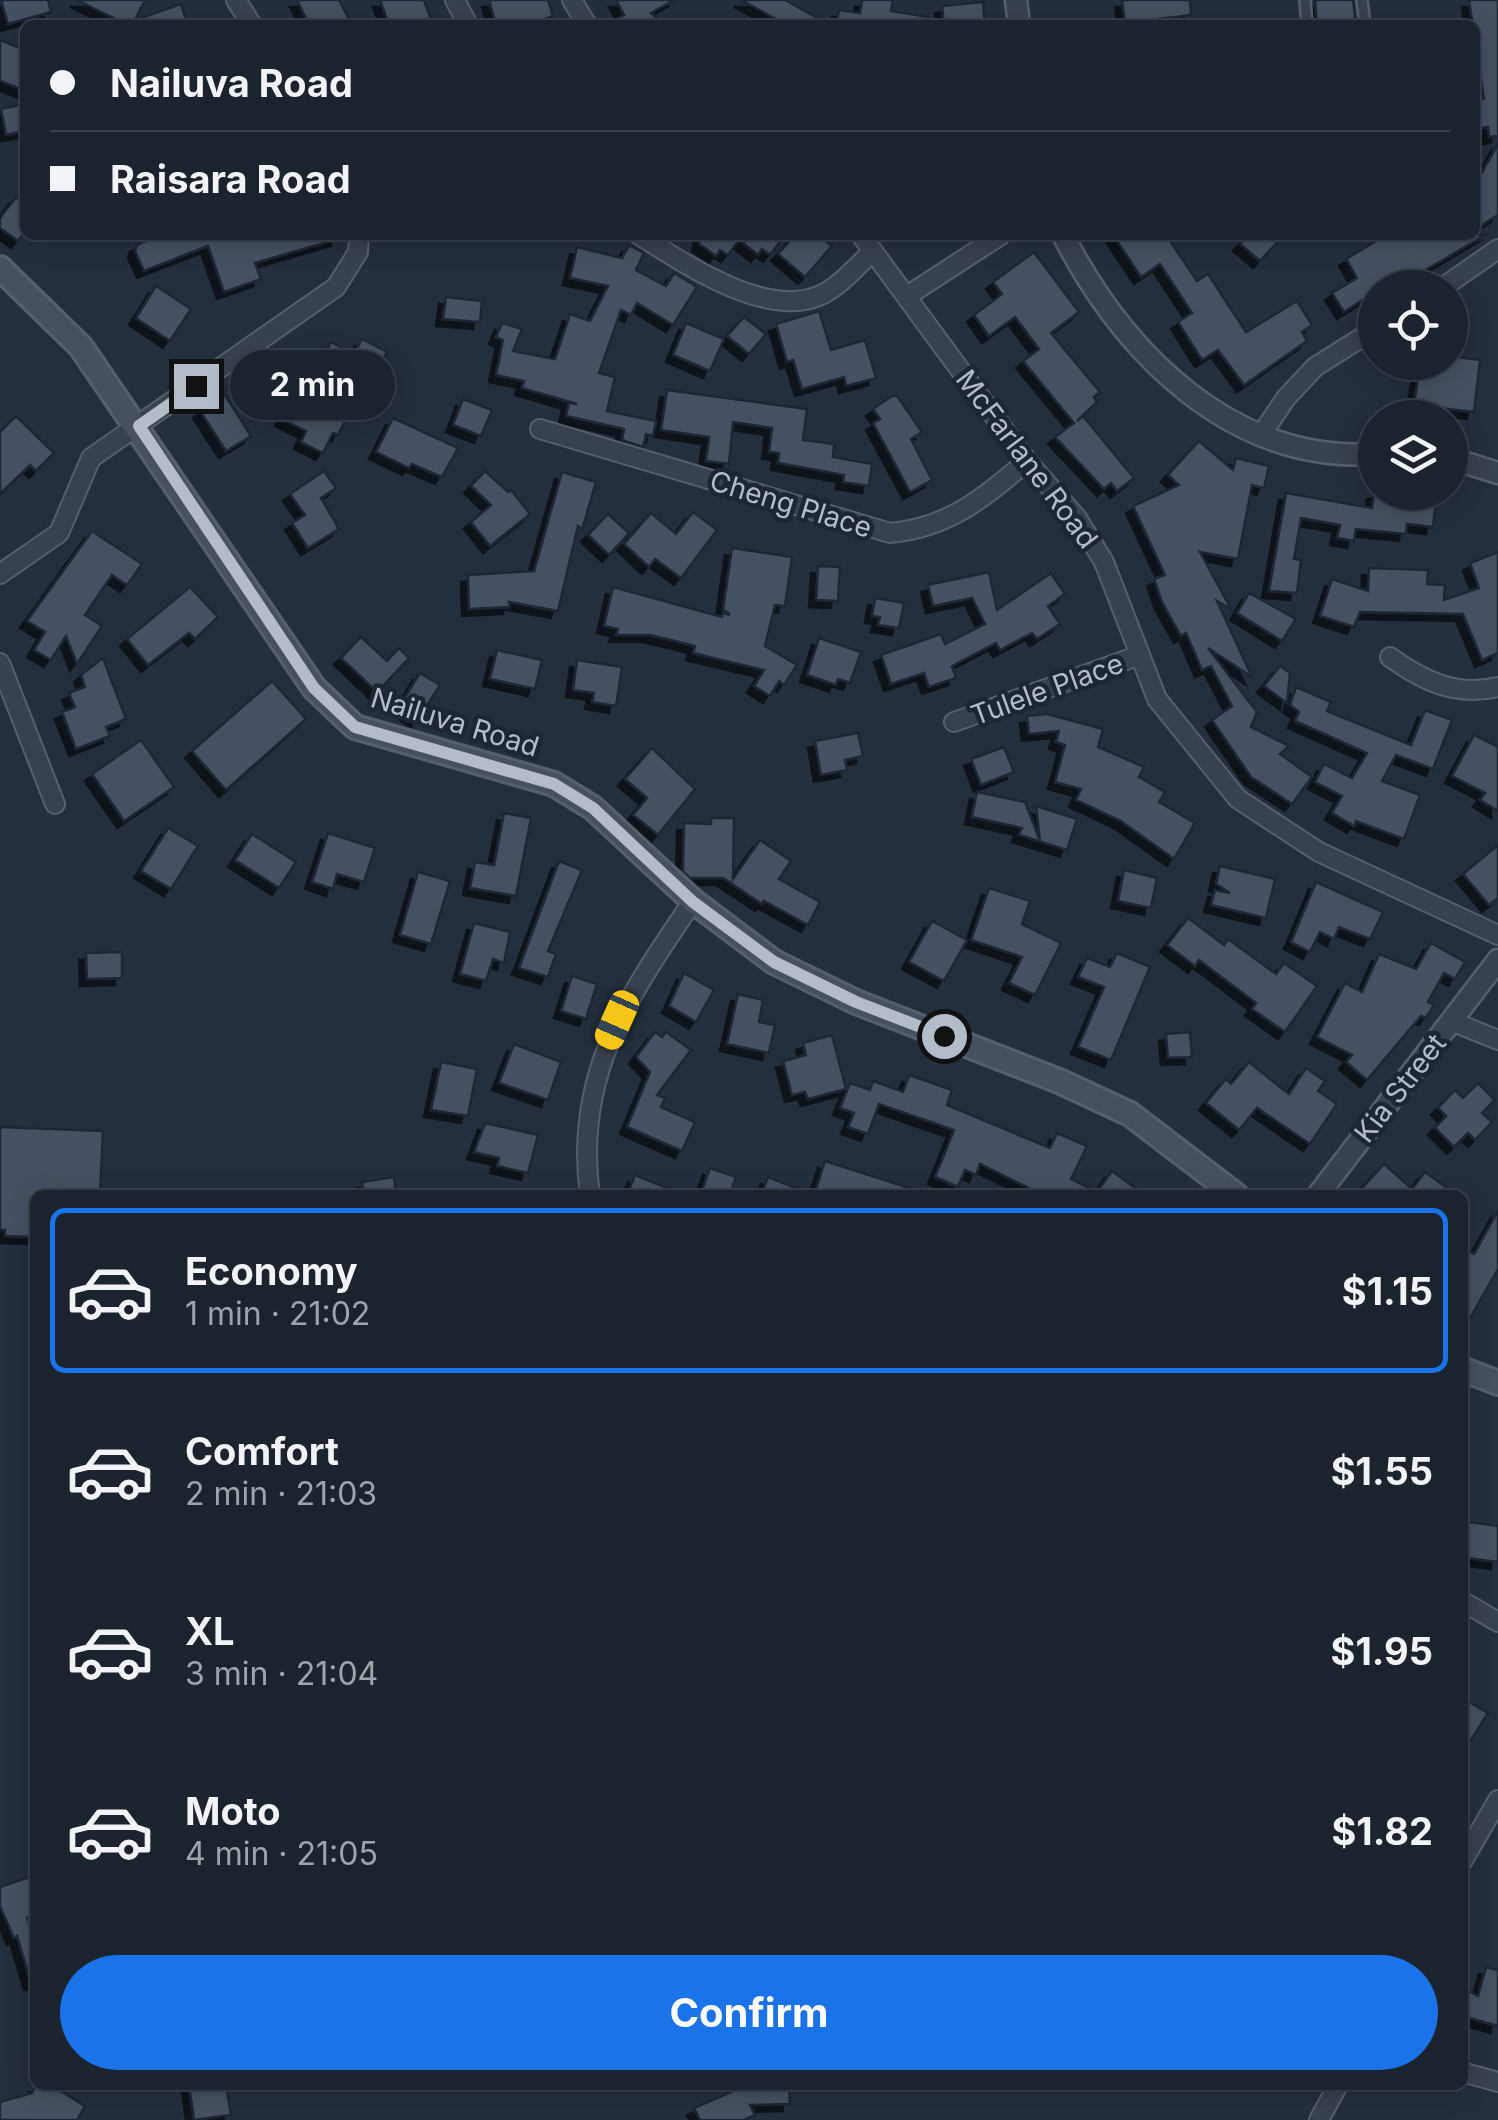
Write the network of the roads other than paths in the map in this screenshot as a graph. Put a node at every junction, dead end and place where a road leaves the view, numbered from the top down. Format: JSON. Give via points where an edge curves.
{"nodes":[{"id":1,"x":358,"y":240,"type":"edge"},
{"id":2,"x":646,"y":240,"type":"edge"},
{"id":3,"x":864,"y":240,"type":"edge"},
{"id":4,"x":993,"y":240,"type":"edge"},
{"id":5,"x":1065,"y":240,"type":"edge"},
{"id":6,"x":1498,"y":249,"type":"edge"},
{"id":7,"x":872,"y":252,"type":"junction"},
{"id":8,"x":0,"y":268,"type":"edge"},
{"id":9,"x":1468,"y":270,"type":"edge"},
{"id":10,"x":907,"y":296,"type":"junction"},
{"id":11,"x":1358,"y":340,"type":"edge"},
{"id":12,"x":139,"y":426,"type":"junction"},
{"id":13,"x":540,"y":428,"type":"dead end"},
{"id":14,"x":1261,"y":434,"type":"junction"},
{"id":15,"x":1358,"y":455,"type":"edge"},
{"id":16,"x":1027,"y":461,"type":"junction"},
{"id":17,"x":1468,"y":464,"type":"edge"},
{"id":18,"x":1498,"y":473,"type":"edge"},
{"id":19,"x":0,"y":574,"type":"edge"},
{"id":20,"x":1140,"y":655,"type":"junction"},
{"id":21,"x":1390,"y":657,"type":"dead end"},
{"id":22,"x":0,"y":663,"type":"edge"},
{"id":23,"x":1498,"y":687,"type":"edge"},
{"id":24,"x":954,"y":722,"type":"dead end"},
{"id":25,"x":54,"y":804,"type":"dead end"},
{"id":26,"x":693,"y":902,"type":"junction"},
{"id":27,"x":1498,"y":936,"type":"edge"},
{"id":28,"x":1498,"y":960,"type":"edge"},
{"id":29,"x":1451,"y":1022,"type":"junction"},
{"id":30,"x":1498,"y":1040,"type":"edge"},
{"id":31,"x":590,"y":1190,"type":"edge"},
{"id":32,"x":1229,"y":1190,"type":"edge"},
{"id":33,"x":1322,"y":1190,"type":"edge"},
{"id":34,"x":1468,"y":1372,"type":"edge"},
{"id":35,"x":1498,"y":1383,"type":"edge"},
{"id":36,"x":1468,"y":1605,"type":"edge"},
{"id":37,"x":1498,"y":1622,"type":"edge"},
{"id":38,"x":1498,"y":1800,"type":"edge"},
{"id":39,"x":1468,"y":1852,"type":"edge"},
{"id":40,"x":1468,"y":2074,"type":"edge"},
{"id":41,"x":1498,"y":2082,"type":"edge"},
{"id":42,"x":1335,"y":2090,"type":"edge"},
{"id":43,"x":1319,"y":2120,"type":"edge"}],
"edges":[{"from":1,"to":12,"type":"street","via":[[358,252],[336,287]]},
{"from":2,"to":7,"type":"street","via":[[709,279],[792,300],[824,294]]},
{"from":3,"to":7,"type":"street","name":"McFarlane Road"},
{"from":4,"to":10,"type":"street"},
{"from":5,"to":14,"type":"street","via":[[1142,353],[1180,389]]},
{"from":6,"to":9,"type":"street"},
{"from":7,"to":10,"type":"street","name":"McFarlane Road"},
{"from":8,"to":12,"type":"main road","name":"Nailuva Road","via":[[82,347]]},
{"from":10,"to":16,"type":"street","name":"McFarlane Road"},
{"from":11,"to":14,"type":"street","via":[[1314,367]]},
{"from":12,"to":19,"type":"street","via":[[91,458],[59,533]]},
{"from":12,"to":26,"type":"main road","name":"Nailuva Road","via":[[314,688],[355,727],[554,784],[593,808]]},
{"from":13,"to":16,"type":"street","name":"Cheng Place","via":[[890,533],[941,524]]},
{"from":14,"to":15,"type":"street","via":[[1335,456]]},
{"from":16,"to":20,"type":"street","name":"McFarlane Road","via":[[1077,518],[1104,562]]},
{"from":17,"to":18,"type":"street"},
{"from":20,"to":24,"type":"street","name":"Tulele Place"},
{"from":20,"to":27,"type":"street","name":"McFarlane Road","via":[[1157,699],[1238,799],[1319,852]]},
{"from":21,"to":23,"type":"street","via":[[1428,684]]},
{"from":22,"to":25,"type":"street"},
{"from":26,"to":31,"type":"street","via":[[629,995],[606,1046],[588,1126]]},
{"from":26,"to":32,"type":"main road","name":"Nailuva Road","via":[[774,962],[856,1002],[1130,1114]]},
{"from":28,"to":29,"type":"street","name":"Kia Street"},
{"from":29,"to":30,"type":"street"},
{"from":29,"to":33,"type":"street","name":"Kia Street"},
{"from":34,"to":35,"type":"main road"},
{"from":36,"to":37,"type":"street"},
{"from":38,"to":39,"type":"street"},
{"from":40,"to":41,"type":"street"},
{"from":42,"to":43,"type":"street"}]}
